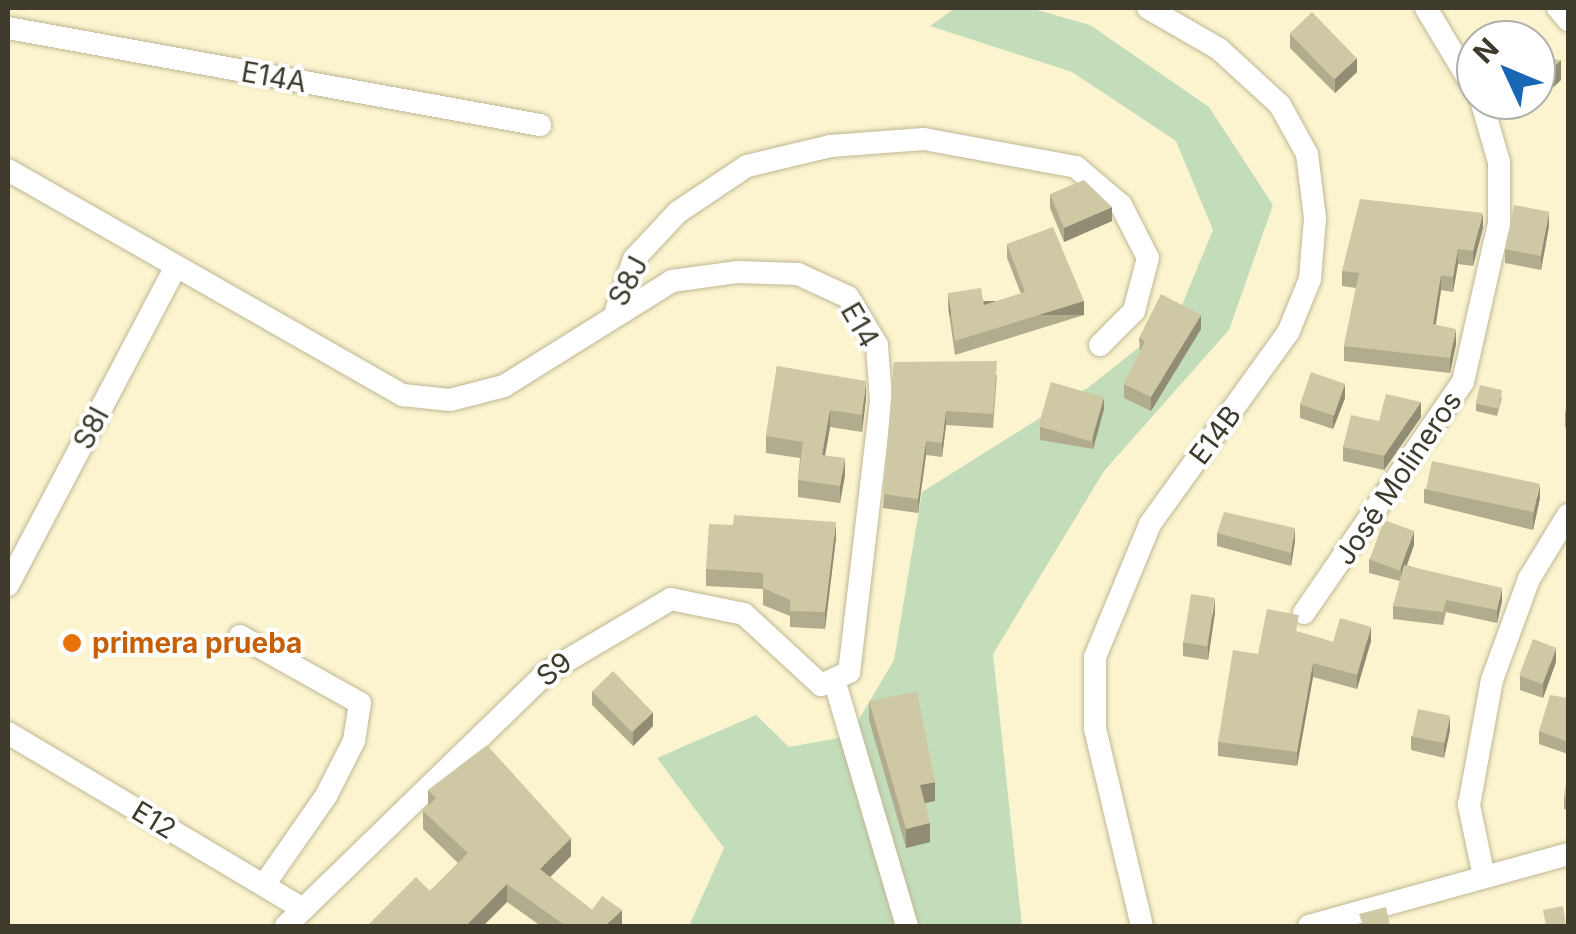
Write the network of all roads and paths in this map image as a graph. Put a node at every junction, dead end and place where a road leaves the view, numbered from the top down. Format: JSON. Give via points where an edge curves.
{"nodes":[{"id":1,"x":1148,"y":8,"type":"edge"},
{"id":2,"x":1426,"y":8,"type":"edge"},
{"id":3,"x":1558,"y":8,"type":"edge"},
{"id":4,"x":1568,"y":20,"type":"edge"},
{"id":5,"x":8,"y":28,"type":"edge"},
{"id":6,"x":1456,"y":58,"type":"edge"},
{"id":7,"x":1487,"y":120,"type":"edge"},
{"id":8,"x":540,"y":125,"type":"dead end"},
{"id":9,"x":8,"y":170,"type":"edge"},
{"id":10,"x":174,"y":270,"type":"junction"},
{"id":11,"x":616,"y":311,"type":"junction"},
{"id":12,"x":1100,"y":345,"type":"dead end"},
{"id":13,"x":1568,"y":515,"type":"edge"},
{"id":14,"x":8,"y":585,"type":"edge"},
{"id":15,"x":1304,"y":613,"type":"dead end"},
{"id":16,"x":240,"y":636,"type":"dead end"},
{"id":17,"x":835,"y":683,"type":"junction"},
{"id":18,"x":8,"y":732,"type":"edge"},
{"id":19,"x":1568,"y":854,"type":"edge"},
{"id":20,"x":1484,"y":877,"type":"junction"},
{"id":21,"x":264,"y":885,"type":"junction"},
{"id":22,"x":301,"y":908,"type":"junction"},
{"id":23,"x":1318,"y":925,"type":"edge"},
{"id":24,"x":286,"y":926,"type":"edge"},
{"id":25,"x":907,"y":926,"type":"edge"},
{"id":26,"x":1142,"y":926,"type":"edge"}],
"edges":[{"from":1,"to":26,"type":"street","name":"E14B","via":[[1220,49],[1280,105],[1307,154],[1314,218],[1310,279],[1288,333],[1150,524],[1095,656],[1095,730]]},
{"from":2,"to":6,"type":"street"},
{"from":3,"to":4,"type":"street"},
{"from":5,"to":8,"type":"street","name":"E14A"},
{"from":7,"to":15,"type":"street","name":"José Molineros","via":[[1499,162],[1499,224],[1462,382]]},
{"from":9,"to":10,"type":"street","name":"S8J"},
{"from":10,"to":11,"type":"street","name":"S8J","via":[[404,395],[450,400],[504,386]]},
{"from":10,"to":14,"type":"street","name":"S8I"},
{"from":11,"to":12,"type":"street","name":"S8J","via":[[634,259],[678,212],[747,166],[832,146],[924,139],[1076,166],[1121,204],[1148,258],[1134,311]]},
{"from":11,"to":17,"type":"street","name":"E14","via":[[672,281],[738,272],[798,274],[848,297],[877,345],[881,400],[857,653]]},
{"from":13,"to":20,"type":"street","via":[[1529,579],[1488,696],[1469,805]]},
{"from":16,"to":21,"type":"street","via":[[360,702],[354,741],[326,796]]},
{"from":17,"to":22,"type":"street","name":"S9","via":[[804,674],[744,614],[671,599],[546,673]]},
{"from":17,"to":25,"type":"street"},
{"from":18,"to":21,"type":"street","name":"E12"},
{"from":19,"to":20,"type":"street"},
{"from":20,"to":23,"type":"street"},
{"from":21,"to":22,"type":"street","name":"E12"},
{"from":22,"to":24,"type":"street","name":"S9"}]}
